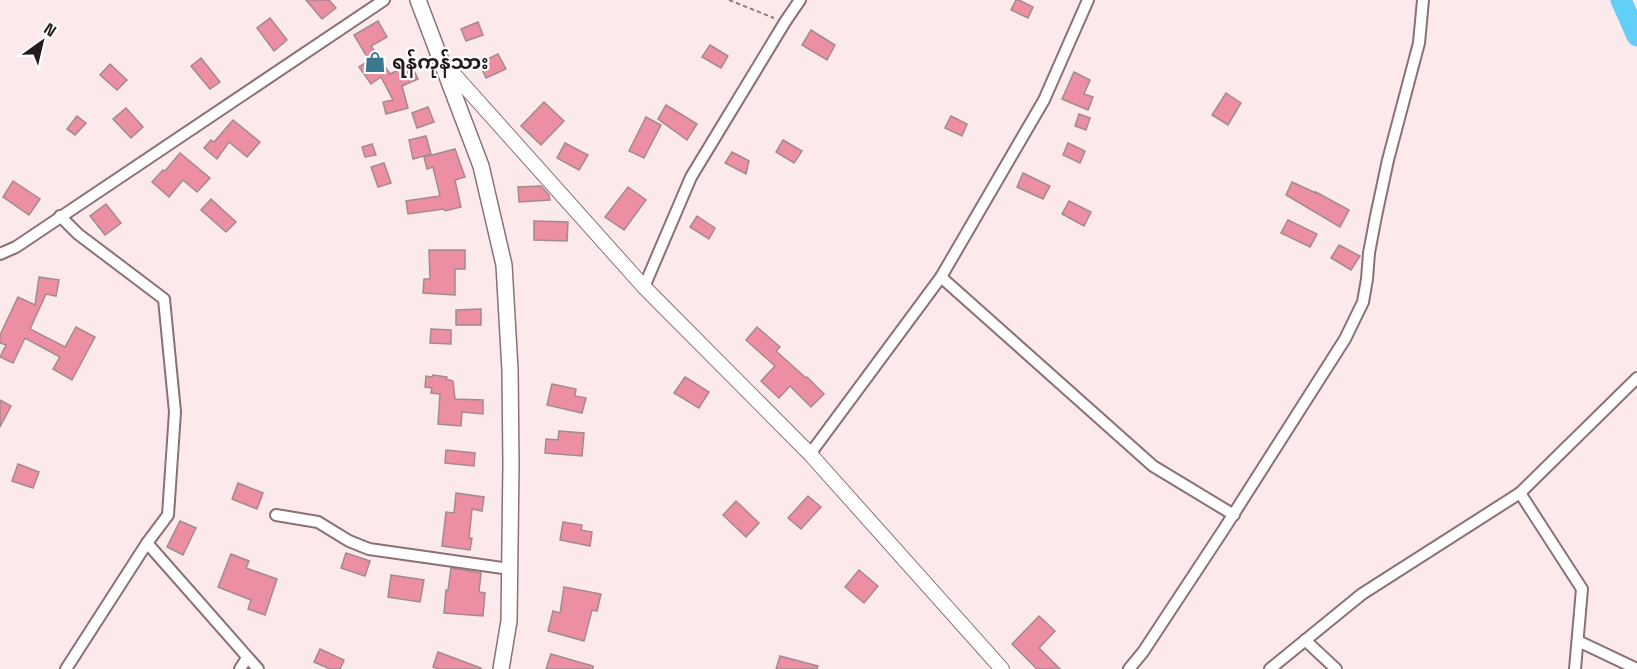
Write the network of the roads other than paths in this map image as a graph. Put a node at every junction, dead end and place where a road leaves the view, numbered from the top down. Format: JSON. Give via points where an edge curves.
{"nodes":[{"id":1,"x":384,"y":0,"type":"edge"},
{"id":2,"x":800,"y":0,"type":"edge"},
{"id":3,"x":1088,"y":0,"type":"edge"},
{"id":4,"x":1423,"y":0,"type":"edge"},
{"id":5,"x":421,"y":1,"type":"edge"},
{"id":6,"x":438,"y":57,"type":"junction"},
{"id":7,"x":60,"y":216,"type":"junction"},
{"id":8,"x":0,"y":254,"type":"edge"},
{"id":9,"x":940,"y":277,"type":"junction"},
{"id":10,"x":644,"y":287,"type":"junction"},
{"id":11,"x":1637,"y":378,"type":"edge"},
{"id":12,"x":810,"y":454,"type":"junction"},
{"id":13,"x":1520,"y":493,"type":"junction"},
{"id":14,"x":276,"y":515,"type":"dead end"},
{"id":15,"x":1234,"y":515,"type":"junction"},
{"id":16,"x":147,"y":543,"type":"junction"},
{"id":17,"x":510,"y":569,"type":"junction"},
{"id":18,"x":1305,"y":640,"type":"junction"},
{"id":19,"x":1578,"y":641,"type":"junction"},
{"id":20,"x":247,"y":658,"type":"junction"},
{"id":21,"x":66,"y":669,"type":"edge"},
{"id":22,"x":240,"y":669,"type":"edge"},
{"id":23,"x":258,"y":669,"type":"edge"},
{"id":24,"x":501,"y":669,"type":"edge"},
{"id":25,"x":1002,"y":669,"type":"edge"},
{"id":26,"x":1129,"y":669,"type":"edge"},
{"id":27,"x":1270,"y":669,"type":"edge"},
{"id":28,"x":1336,"y":669,"type":"edge"},
{"id":29,"x":1575,"y":669,"type":"edge"},
{"id":30,"x":1637,"y":669,"type":"edge"}],
"edges":[{"from":1,"to":7,"type":"street"},
{"from":2,"to":10,"type":"street","via":[[691,177]]},
{"from":3,"to":9,"type":"street","via":[[1044,100]]},
{"from":4,"to":15,"type":"street","via":[[1419,43],[1388,160],[1363,302],[1345,339]]},
{"from":5,"to":6,"type":"main road"},
{"from":6,"to":10,"type":"street"},
{"from":6,"to":17,"type":"main road","via":[[481,166],[504,265],[510,370]]},
{"from":7,"to":8,"type":"street"},
{"from":7,"to":16,"type":"street","via":[[164,299],[175,412],[168,515]]},
{"from":9,"to":12,"type":"street"},
{"from":9,"to":15,"type":"street","via":[[1153,466]]},
{"from":10,"to":12,"type":"street"},
{"from":11,"to":13,"type":"street"},
{"from":12,"to":25,"type":"street"},
{"from":13,"to":18,"type":"street","via":[[1362,594]]},
{"from":13,"to":19,"type":"street","via":[[1582,589]]},
{"from":14,"to":17,"type":"street","via":[[318,522],[369,549]]},
{"from":15,"to":26,"type":"street"},
{"from":16,"to":20,"type":"street"},
{"from":16,"to":21,"type":"street"},
{"from":17,"to":24,"type":"main road","via":[[509,621]]},
{"from":18,"to":27,"type":"street"},
{"from":18,"to":28,"type":"street"},
{"from":19,"to":29,"type":"street"},
{"from":19,"to":30,"type":"street"},
{"from":20,"to":22,"type":"street"},
{"from":20,"to":23,"type":"street"}]}
